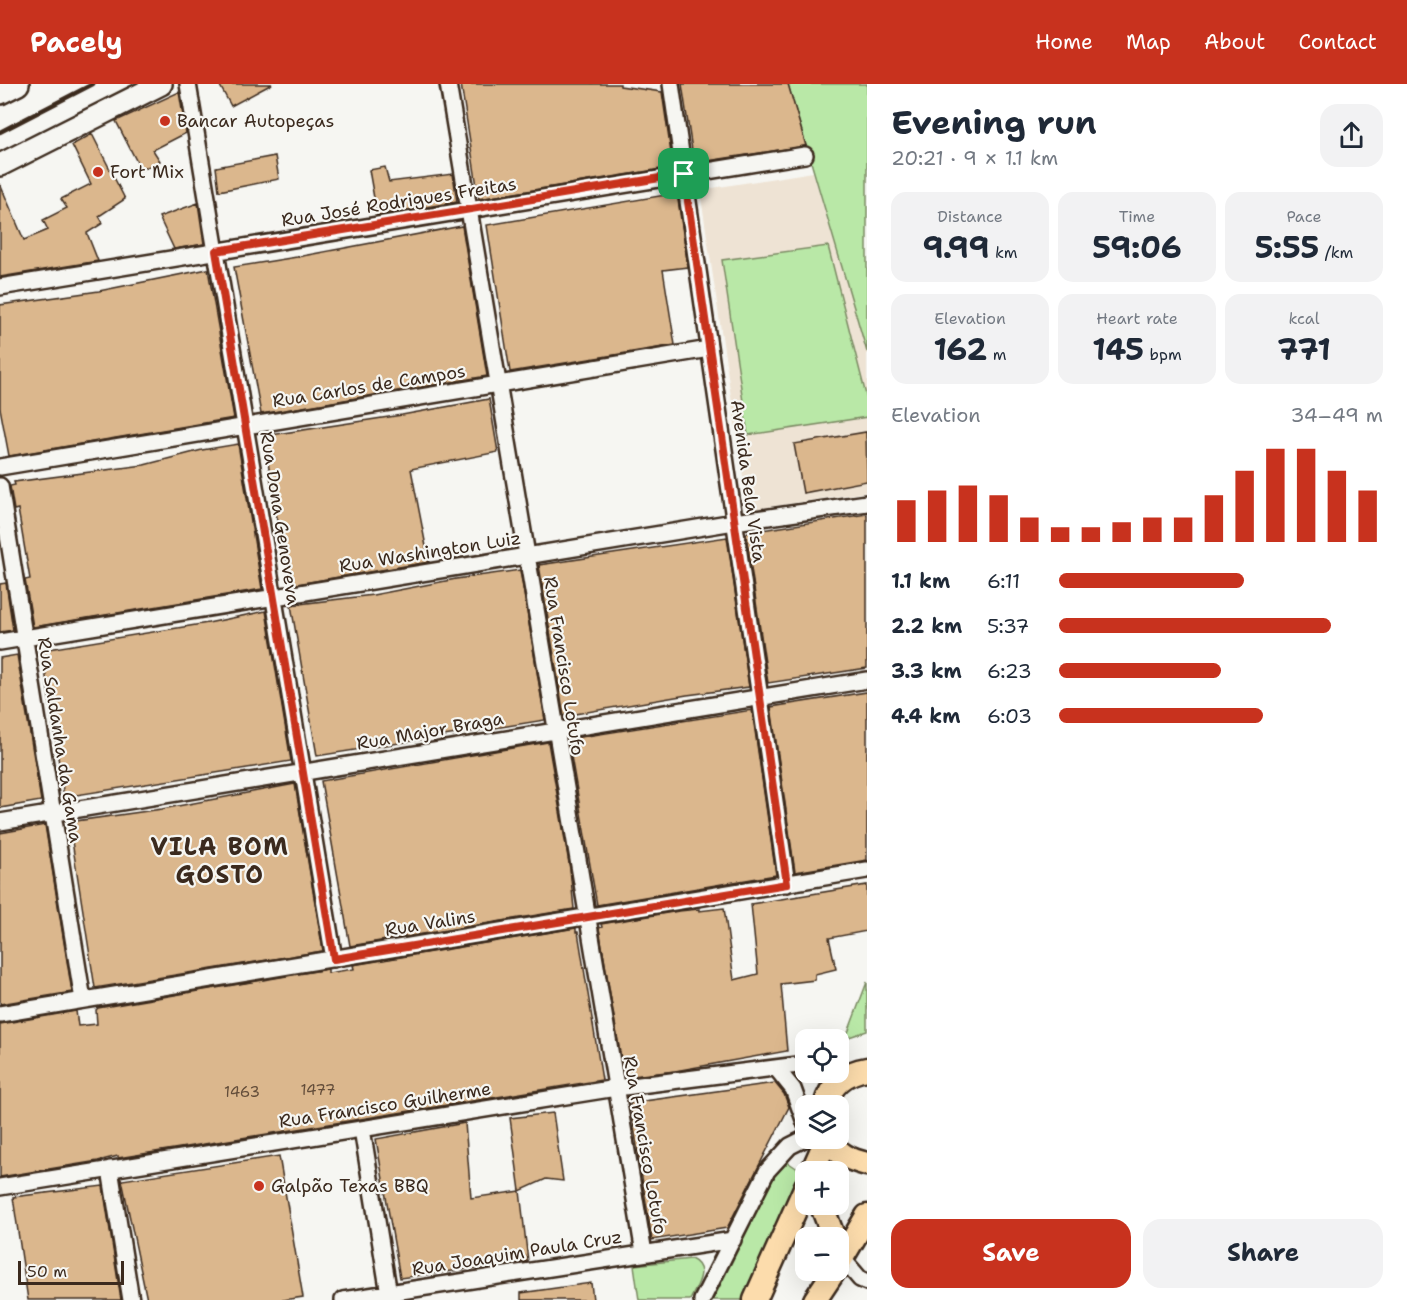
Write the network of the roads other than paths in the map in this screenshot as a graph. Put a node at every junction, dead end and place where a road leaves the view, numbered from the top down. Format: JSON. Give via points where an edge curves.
{"nodes":[{"id":1,"x":18,"y":84,"type":"edge"},
{"id":2,"x":160,"y":84,"type":"edge"},
{"id":3,"x":188,"y":84,"type":"edge"},
{"id":4,"x":448,"y":84,"type":"edge"},
{"id":5,"x":671,"y":84,"type":"edge"},
{"id":6,"x":0,"y":93,"type":"edge"},
{"id":7,"x":805,"y":155,"type":"dead end"},
{"id":8,"x":0,"y":165,"type":"edge"},
{"id":9,"x":684,"y":174,"type":"junction"},
{"id":10,"x":469,"y":210,"type":"junction"},
{"id":11,"x":216,"y":251,"type":"junction"},
{"id":12,"x":0,"y":287,"type":"edge"},
{"id":13,"x":709,"y":349,"type":"junction"},
{"id":14,"x":498,"y":384,"type":"junction"},
{"id":15,"x":245,"y":426,"type":"junction"},
{"id":16,"x":0,"y":467,"type":"edge"},
{"id":17,"x":0,"y":486,"type":"edge"},
{"id":18,"x":867,"y":502,"type":"edge"},
{"id":19,"x":734,"y":522,"type":"junction"},
{"id":20,"x":527,"y":556,"type":"junction"},
{"id":21,"x":273,"y":597,"type":"junction"},
{"id":22,"x":24,"y":638,"type":"junction"},
{"id":23,"x":0,"y":642,"type":"edge"},
{"id":24,"x":867,"y":680,"type":"edge"},
{"id":25,"x":760,"y":698,"type":"junction"},
{"id":26,"x":555,"y":730,"type":"junction"},
{"id":27,"x":303,"y":773,"type":"junction"},
{"id":28,"x":52,"y":815,"type":"junction"},
{"id":29,"x":0,"y":822,"type":"edge"},
{"id":30,"x":867,"y":870,"type":"edge"},
{"id":31,"x":787,"y":884,"type":"junction"},
{"id":32,"x":587,"y":917,"type":"junction"},
{"id":33,"x":334,"y":959,"type":"junction"},
{"id":34,"x":83,"y":1000,"type":"junction"},
{"id":35,"x":0,"y":1014,"type":"edge"},
{"id":36,"x":795,"y":1065,"type":"edge"},
{"id":37,"x":776,"y":1068,"type":"junction"},
{"id":38,"x":855,"y":1068,"type":"edge"},
{"id":39,"x":616,"y":1088,"type":"junction"},
{"id":40,"x":795,"y":1095,"type":"edge"},
{"id":41,"x":828,"y":1095,"type":"edge"},
{"id":42,"x":362,"y":1129,"type":"junction"},
{"id":43,"x":795,"y":1144,"type":"edge"},
{"id":44,"x":836,"y":1149,"type":"edge"},
{"id":45,"x":867,"y":1164,"type":"edge"},
{"id":46,"x":110,"y":1169,"type":"junction"},
{"id":47,"x":0,"y":1187,"type":"edge"},
{"id":48,"x":795,"y":1211,"type":"edge"},
{"id":49,"x":867,"y":1216,"type":"edge"},
{"id":50,"x":733,"y":1240,"type":"junction"},
{"id":51,"x":849,"y":1241,"type":"edge"},
{"id":52,"x":644,"y":1253,"type":"junction"},
{"id":53,"x":849,"y":1268,"type":"edge"},
{"id":54,"x":825,"y":1281,"type":"edge"},
{"id":55,"x":867,"y":1282,"type":"edge"},
{"id":56,"x":390,"y":1296,"type":"edge"},
{"id":57,"x":131,"y":1300,"type":"edge"},
{"id":58,"x":343,"y":1300,"type":"edge"},
{"id":59,"x":702,"y":1300,"type":"edge"},
{"id":60,"x":755,"y":1300,"type":"edge"},
{"id":61,"x":815,"y":1300,"type":"edge"}],
"edges":[{"from":1,"to":6,"type":"main road"},
{"from":2,"to":8,"type":"main road"},
{"from":3,"to":11,"type":"street","name":"Rua Dona Genoveva"},
{"from":4,"to":10,"type":"street","name":"Rua Francisco Lotufo"},
{"from":5,"to":9,"type":"street","name":"Avenida Bela Vista"},
{"from":7,"to":9,"type":"street","name":"Rua José Rodrigues Freitas"},
{"from":9,"to":10,"type":"street","name":"Rua José Rodrigues Freitas"},
{"from":9,"to":13,"type":"street","name":"Avenida Bela Vista"},
{"from":10,"to":11,"type":"street","name":"Rua José Rodrigues Freitas"},
{"from":10,"to":14,"type":"street","name":"Rua Francisco Lotufo"},
{"from":11,"to":12,"type":"street","name":"Rua José Rodrigues Freitas"},
{"from":11,"to":15,"type":"street","name":"Rua Dona Genoveva"},
{"from":13,"to":14,"type":"street","name":"Rua Carlos de Campos"},
{"from":13,"to":19,"type":"street","name":"Avenida Bela Vista"},
{"from":14,"to":15,"type":"street","name":"Rua Carlos de Campos"},
{"from":14,"to":20,"type":"street","name":"Rua Francisco Lotufo"},
{"from":15,"to":16,"type":"street","name":"Rua Carlos de Campos"},
{"from":15,"to":21,"type":"street","name":"Rua Dona Genoveva"},
{"from":17,"to":22,"type":"street","name":"Rua Saldanha da Gama"},
{"from":18,"to":19,"type":"street","name":"Rua Washington Luiz"},
{"from":19,"to":20,"type":"street","name":"Rua Washington Luiz"},
{"from":19,"to":25,"type":"street","name":"Avenida Bela Vista"},
{"from":20,"to":21,"type":"street","name":"Rua Washington Luiz"},
{"from":20,"to":26,"type":"street","name":"Rua Francisco Lotufo"},
{"from":21,"to":22,"type":"street","name":"Rua Washington Luiz"},
{"from":21,"to":27,"type":"street","name":"Rua Dona Genoveva"},
{"from":22,"to":23,"type":"street","name":"Rua Washington Luiz"},
{"from":22,"to":28,"type":"street","name":"Rua Saldanha da Gama"},
{"from":24,"to":25,"type":"street","name":"Rua Major Braga"},
{"from":25,"to":26,"type":"street","name":"Rua Major Braga"},
{"from":25,"to":31,"type":"street","name":"Avenida Bela Vista"},
{"from":26,"to":27,"type":"street","name":"Rua Major Braga"},
{"from":26,"to":32,"type":"street","name":"Rua Francisco Lotufo"},
{"from":27,"to":28,"type":"street","name":"Rua Major Braga"},
{"from":27,"to":33,"type":"street","name":"Rua Dona Genoveva"},
{"from":28,"to":29,"type":"street","name":"Rua Major Braga"},
{"from":28,"to":34,"type":"street","name":"Rua Saldanha da Gama"},
{"from":30,"to":31,"type":"street","name":"Rua Valins"},
{"from":31,"to":32,"type":"street","name":"Rua Valins"},
{"from":32,"to":33,"type":"street","name":"Rua Valins"},
{"from":32,"to":39,"type":"street","name":"Rua Francisco Lotufo"},
{"from":33,"to":34,"type":"street","name":"Rua Valins"},
{"from":34,"to":35,"type":"street","name":"Rua Valins"},
{"from":36,"to":37,"type":"street","name":"Rua Francisco Guilherme"},
{"from":37,"to":39,"type":"street","name":"Rua Francisco Guilherme"},
{"from":37,"to":40,"type":"street"},
{"from":38,"to":41,"type":"main road"},
{"from":39,"to":42,"type":"street","name":"Rua Francisco Guilherme"},
{"from":39,"to":52,"type":"street","name":"Rua Francisco Lotufo"},
{"from":42,"to":46,"type":"street","name":"Rua Francisco Guilherme"},
{"from":42,"to":56,"type":"street"},
{"from":43,"to":50,"type":"street","via":[[767,1171]]},
{"from":44,"to":45,"type":"main road"},
{"from":46,"to":47,"type":"street","name":"Rua Francisco Guilherme"},
{"from":46,"to":57,"type":"street"},
{"from":48,"to":60,"type":"main road"},
{"from":49,"to":51,"type":"main road"},
{"from":50,"to":52,"type":"street","name":"Rua Joaquim Paula Cruz"},
{"from":50,"to":59,"type":"street"},
{"from":52,"to":56,"type":"street","name":"Rua Joaquim Paula Cruz"},
{"from":53,"to":55,"type":"street"},
{"from":54,"to":61,"type":"main road"},
{"from":56,"to":58,"type":"street","name":"Rua Joaquim Paula Cruz"}]}
